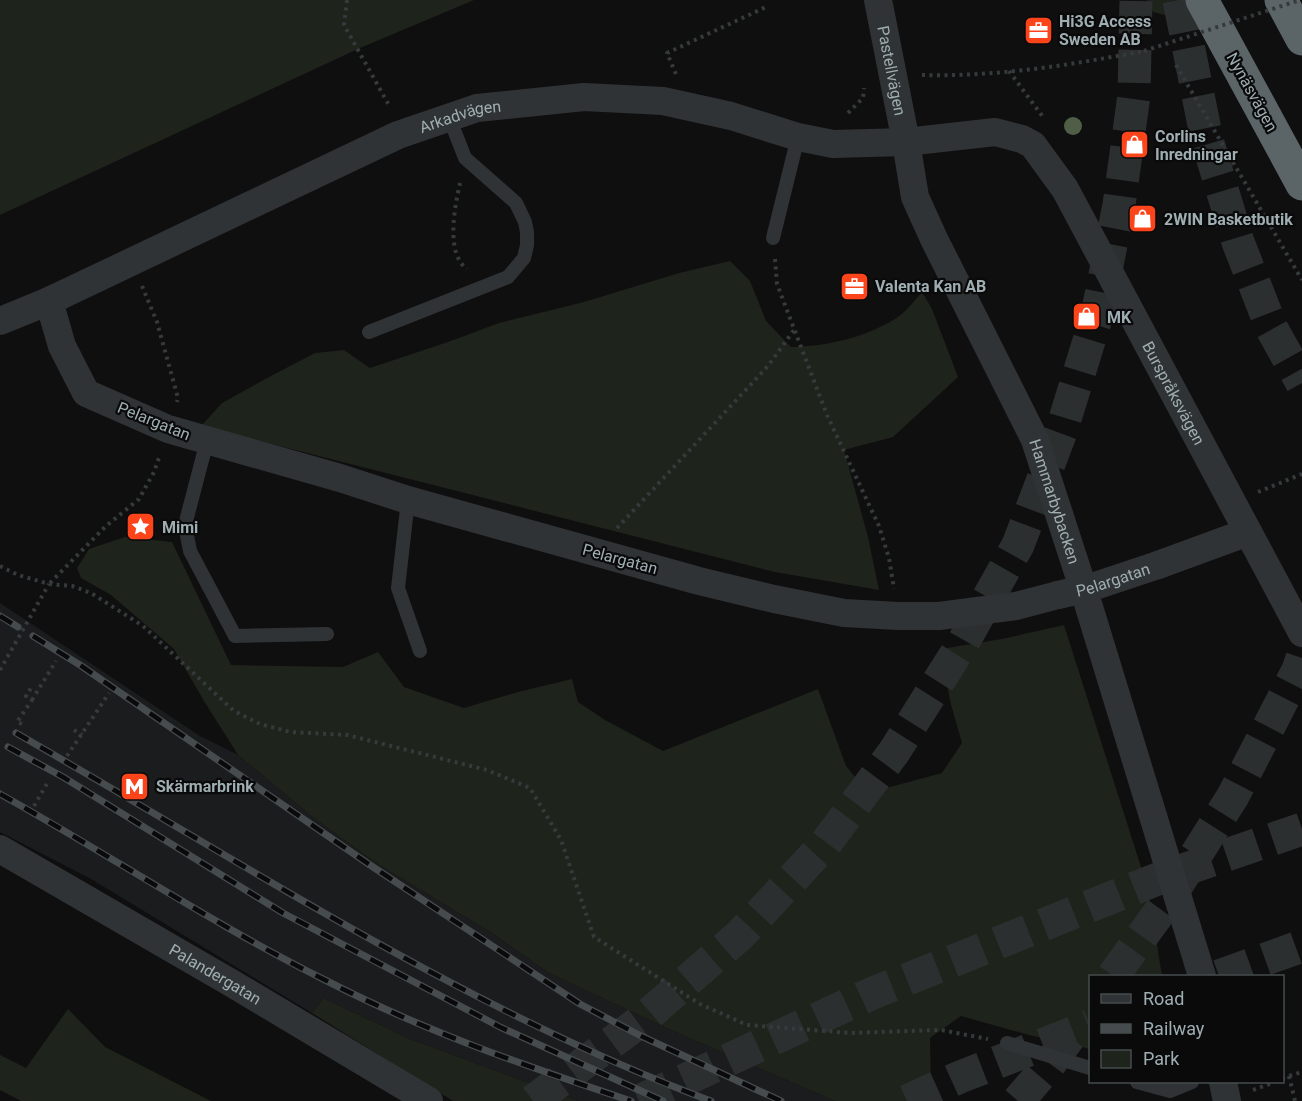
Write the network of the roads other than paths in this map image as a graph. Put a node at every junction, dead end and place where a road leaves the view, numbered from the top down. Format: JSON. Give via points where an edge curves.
{"nodes":[{"id":1,"x":878,"y":0,"type":"edge"},
{"id":2,"x":1202,"y":0,"type":"edge"},
{"id":3,"x":1281,"y":0,"type":"edge"},
{"id":4,"x":1302,"y":39,"type":"edge"},
{"id":5,"x":449,"y":117,"type":"junction"},
{"id":6,"x":798,"y":137,"type":"junction"},
{"id":7,"x":906,"y":141,"type":"junction"},
{"id":8,"x":1302,"y":184,"type":"edge"},
{"id":9,"x":773,"y":238,"type":"road end"},
{"id":10,"x":51,"y":307,"type":"junction"},
{"id":11,"x":0,"y":321,"type":"edge"},
{"id":12,"x":369,"y":332,"type":"dead end"},
{"id":13,"x":207,"y":441,"type":"junction"},
{"id":14,"x":408,"y":500,"type":"junction"},
{"id":15,"x":1248,"y":532,"type":"junction"},
{"id":16,"x":1302,"y":633,"type":"edge"},
{"id":17,"x":327,"y":634,"type":"dead end"},
{"id":18,"x":420,"y":651,"type":"dead end"},
{"id":19,"x":0,"y":849,"type":"edge"},
{"id":20,"x":1202,"y":975,"type":"edge"},
{"id":21,"x":1007,"y":1043,"type":"road end"},
{"id":22,"x":1089,"y":1068,"type":"edge"},
{"id":23,"x":1141,"y":1083,"type":"edge"},
{"id":24,"x":1190,"y":1083,"type":"edge"},
{"id":25,"x":1223,"y":1083,"type":"edge"},
{"id":26,"x":429,"y":1101,"type":"edge"},
{"id":27,"x":1227,"y":1101,"type":"edge"}],
"edges":[{"from":1,"to":7,"type":"street","name":"Pastellvägen"},
{"from":2,"to":8,"type":"highway","name":"Nynäsvägen"},
{"from":3,"to":4,"type":"highway"},
{"from":5,"to":6,"type":"street","name":"Arkadvägen","via":[[477,108],[584,96],[640,99],[731,116]]},
{"from":5,"to":10,"type":"street","name":"Arkadvägen","via":[[398,135],[131,261]]},
{"from":5,"to":12,"type":"lane","via":[[465,158],[516,203],[527,232],[524,258],[508,277]]},
{"from":6,"to":7,"type":"street","name":"Arkadvägen","via":[[833,144]]},
{"from":6,"to":9,"type":"lane"},
{"from":7,"to":15,"type":"street","name":"Burspråksvägen","via":[[995,132],[1033,146],[1065,189]]},
{"from":7,"to":20,"type":"street","name":"Hammarbybacken","via":[[915,197],[1035,440]]},
{"from":10,"to":11,"type":"street","name":"Arkadvägen"},
{"from":10,"to":13,"type":"street","name":"Pelargatan","via":[[62,346],[86,393],[168,429]]},
{"from":13,"to":14,"type":"street","name":"Pelargatan"},
{"from":13,"to":17,"type":"lane","via":[[185,525],[190,551],[235,636]]},
{"from":14,"to":15,"type":"street","name":"Pelargatan","bridge":true,"via":[[774,599],[844,613],[898,616],[939,616],[1016,606],[1089,588]]},
{"from":14,"to":18,"type":"lane","via":[[398,588]]},
{"from":15,"to":16,"type":"street","name":"Burspråksvägen"},
{"from":19,"to":26,"type":"street","name":"Palandergatan"},
{"from":21,"to":22,"type":"lane"},
{"from":23,"to":24,"type":"lane","via":[[1170,1091]]},
{"from":25,"to":27,"type":"street"}]}
